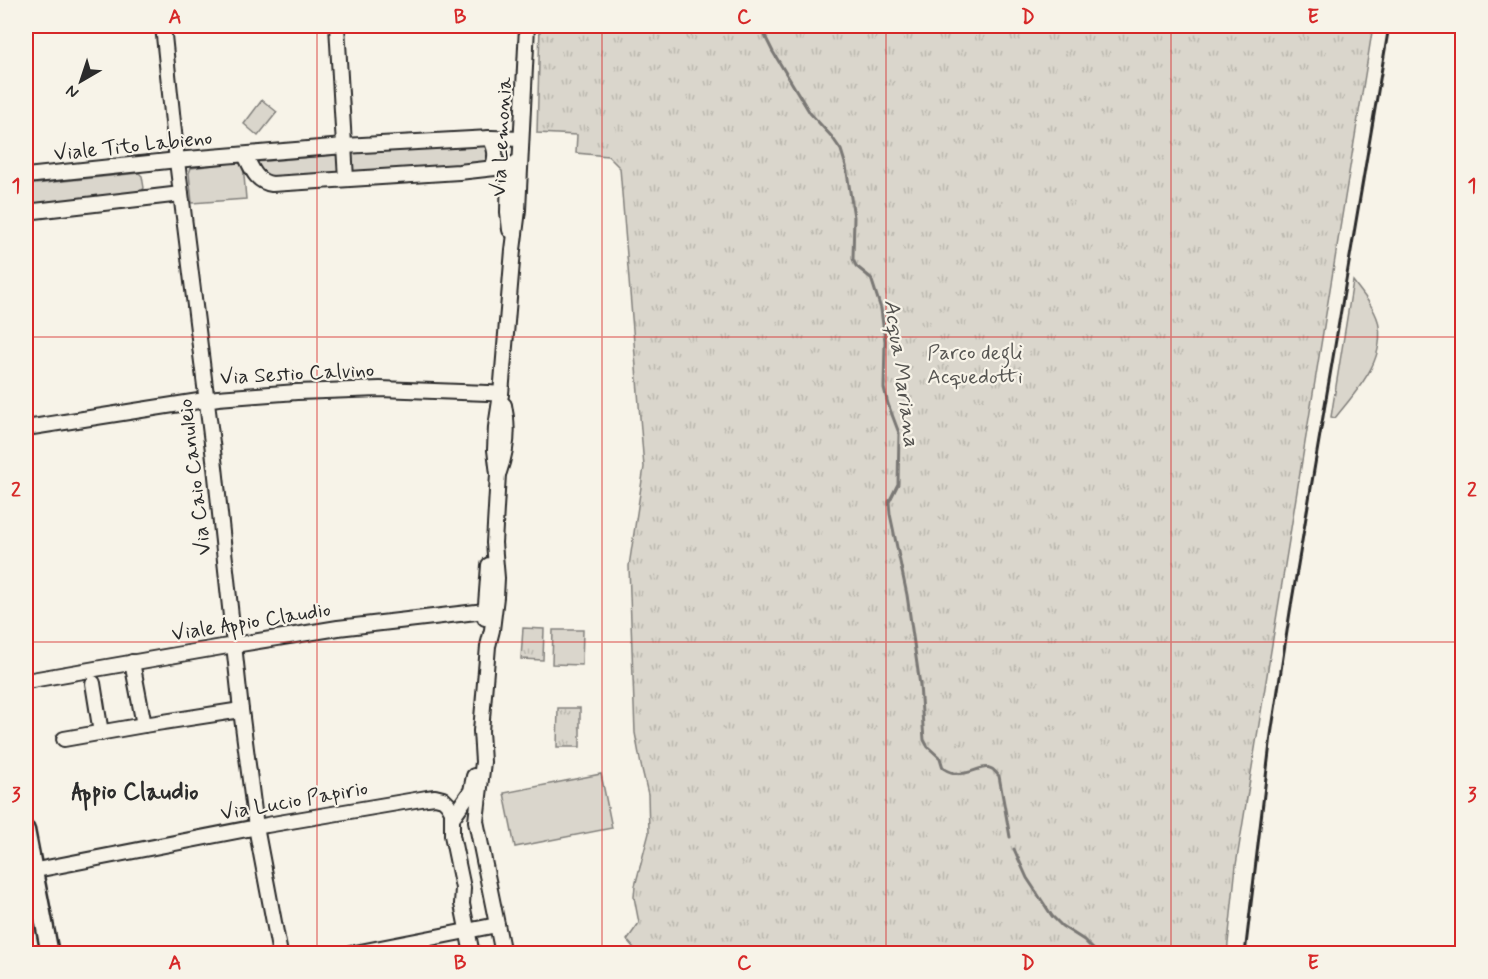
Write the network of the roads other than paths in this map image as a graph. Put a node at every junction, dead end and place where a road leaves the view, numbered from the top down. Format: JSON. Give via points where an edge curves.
{"nodes":[{"id":1,"x":163,"y":26,"type":"edge"},
{"id":2,"x":337,"y":26,"type":"edge"},
{"id":3,"x":527,"y":26,"type":"edge"},
{"id":4,"x":490,"y":138,"type":"junction"},
{"id":5,"x":521,"y":139,"type":"junction"},
{"id":6,"x":344,"y":146,"type":"junction"},
{"id":7,"x":245,"y":155,"type":"junction"},
{"id":8,"x":177,"y":160,"type":"junction"},
{"id":9,"x":515,"y":163,"type":"junction"},
{"id":10,"x":492,"y":168,"type":"junction"},
{"id":11,"x":26,"y":177,"type":"edge"},
{"id":12,"x":346,"y":179,"type":"junction"},
{"id":13,"x":181,"y":194,"type":"junction"},
{"id":14,"x":26,"y":212,"type":"edge"},
{"id":15,"x":501,"y":394,"type":"junction"},
{"id":16,"x":207,"y":399,"type":"junction"},
{"id":17,"x":26,"y":428,"type":"edge"},
{"id":18,"x":491,"y":596,"type":"junction"},
{"id":19,"x":485,"y":611,"type":"junction"},
{"id":20,"x":233,"y":645,"type":"junction"},
{"id":21,"x":488,"y":646,"type":"junction"},
{"id":22,"x":132,"y":662,"type":"junction"},
{"id":23,"x":26,"y":681,"type":"edge"},
{"id":24,"x":93,"y":682,"type":"dead end"},
{"id":25,"x":241,"y":710,"type":"junction"},
{"id":26,"x":144,"y":725,"type":"junction"},
{"id":27,"x":481,"y":731,"type":"junction"},
{"id":28,"x":101,"y":733,"type":"junction"},
{"id":29,"x":64,"y":739,"type":"dead end"},
{"id":30,"x":452,"y":818,"type":"junction"},
{"id":31,"x":476,"y":821,"type":"junction"},
{"id":32,"x":256,"y":827,"type":"junction"},
{"id":33,"x":26,"y":830,"type":"edge"},
{"id":34,"x":30,"y":872,"type":"edge"},
{"id":35,"x":497,"y":925,"type":"junction"},
{"id":36,"x":467,"y":931,"type":"junction"},
{"id":37,"x":50,"y":954,"type":"edge"},
{"id":38,"x":280,"y":954,"type":"edge"},
{"id":39,"x":350,"y":954,"type":"edge"},
{"id":40,"x":472,"y":954,"type":"edge"},
{"id":41,"x":502,"y":954,"type":"edge"}],
"edges":[{"from":1,"to":8,"type":"street","name":"Via Caio Canuleio"},
{"from":2,"to":6,"type":"street"},
{"from":3,"to":5,"type":"street","name":"Via Lemonia"},
{"from":4,"to":5,"type":"street","name":"Viale Tito Labieno"},
{"from":4,"to":6,"type":"street","name":"Viale Tito Labieno"},
{"from":4,"to":10,"type":"street","via":[[495,151]]},
{"from":5,"to":9,"type":"street","name":"Via Lemonia"},
{"from":6,"to":7,"type":"street","name":"Viale Tito Labieno"},
{"from":6,"to":12,"type":"street"},
{"from":7,"to":8,"type":"street","name":"Viale Tito Labieno"},
{"from":7,"to":12,"type":"street","via":[[256,176],[267,184]]},
{"from":8,"to":11,"type":"street","name":"Viale Tito Labieno"},
{"from":8,"to":13,"type":"street","name":"Via Caio Canuleio"},
{"from":9,"to":10,"type":"street"},
{"from":9,"to":15,"type":"street","name":"Via Lemonia","via":[[508,212],[513,250]]},
{"from":10,"to":12,"type":"street"},
{"from":13,"to":14,"type":"street"},
{"from":13,"to":16,"type":"street","name":"Via Caio Canuleio"},
{"from":15,"to":16,"type":"street","name":"Via Sestio Calvino","via":[[370,390]]},
{"from":15,"to":18,"type":"street","name":"Via Lemonia","via":[[506,433],[489,564]]},
{"from":16,"to":17,"type":"street","name":"Via Sestio Calvino"},
{"from":16,"to":20,"type":"street","name":"Via Caio Canuleio"},
{"from":18,"to":19,"type":"street","name":"Via Lemonia"},
{"from":18,"to":21,"type":"street","name":"Via Lemonia","via":[[492,630]]},
{"from":19,"to":20,"type":"street","name":"Viale Appio Claudio"},
{"from":19,"to":21,"type":"street","name":"Via Lemonia"},
{"from":20,"to":22,"type":"street","name":"Viale Appio Claudio"},
{"from":20,"to":25,"type":"street","name":"Via Caio Canuleio"},
{"from":21,"to":27,"type":"street","name":"Via Lemonia"},
{"from":22,"to":23,"type":"street","name":"Viale Appio Claudio"},
{"from":22,"to":26,"type":"street"},
{"from":24,"to":28,"type":"street"},
{"from":25,"to":26,"type":"street"},
{"from":25,"to":32,"type":"street","name":"Via Caio Canuleio"},
{"from":26,"to":28,"type":"street"},
{"from":27,"to":30,"type":"street","name":"Via Lemonia","via":[[473,788]]},
{"from":27,"to":31,"type":"street","name":"Via Lemonia","via":[[483,762]]},
{"from":28,"to":29,"type":"street"},
{"from":30,"to":31,"type":"street","via":[[468,816]]},
{"from":30,"to":32,"type":"street","name":"Via Lucio Papirio","via":[[448,804],[431,797]]},
{"from":30,"to":36,"type":"street"},
{"from":31,"to":35,"type":"street","name":"Via Lemonia"},
{"from":32,"to":34,"type":"street","name":"Via Lucio Papirio"},
{"from":32,"to":38,"type":"street","name":"Via Caio Canuleio"},
{"from":33,"to":34,"type":"street"},
{"from":34,"to":37,"type":"street"},
{"from":35,"to":36,"type":"street"},
{"from":35,"to":41,"type":"street","name":"Via Lemonia"},
{"from":36,"to":39,"type":"street"},
{"from":36,"to":40,"type":"street"}]}
